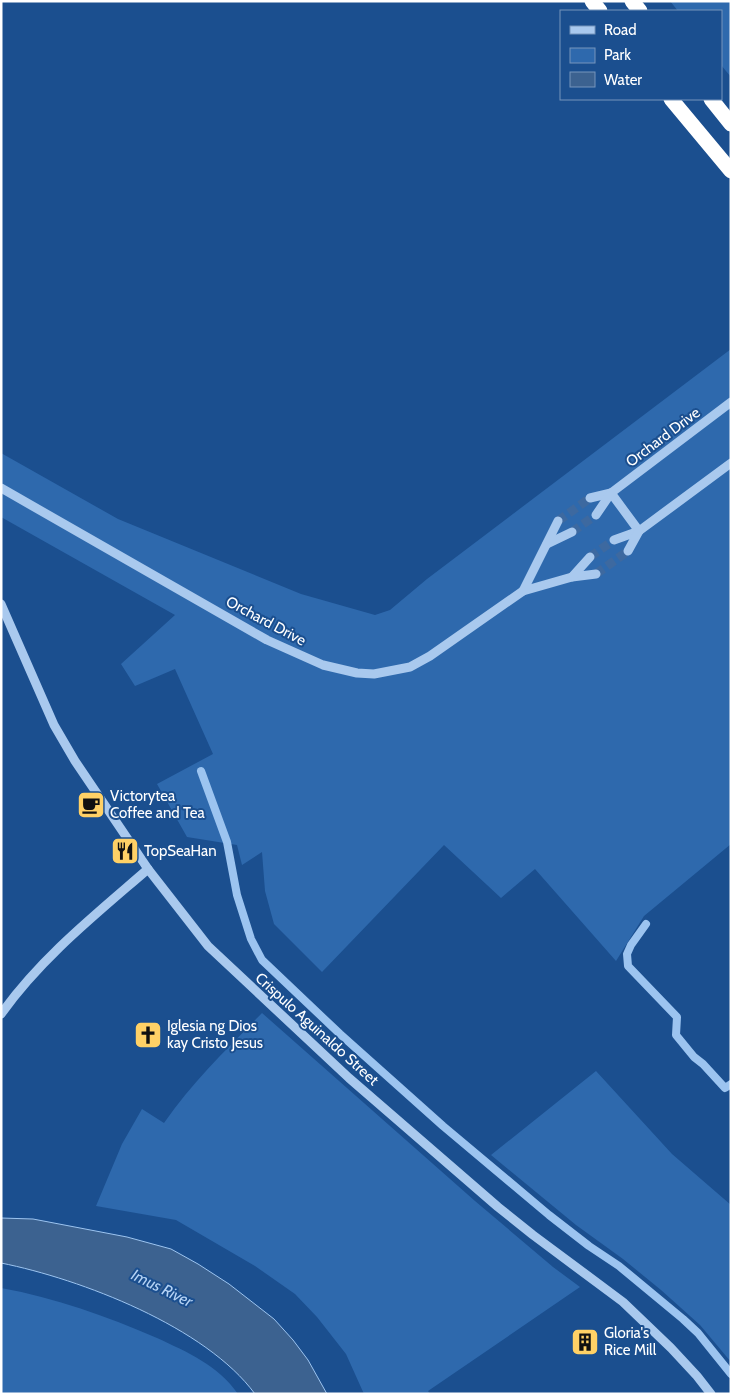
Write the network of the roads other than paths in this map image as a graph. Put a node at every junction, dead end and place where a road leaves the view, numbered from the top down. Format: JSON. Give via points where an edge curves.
{"nodes":[{"id":1,"x":672,"y":100,"type":"edge"},
{"id":2,"x":712,"y":100,"type":"edge"},
{"id":3,"x":731,"y":124,"type":"edge"},
{"id":4,"x":731,"y":171,"type":"edge"},
{"id":5,"x":731,"y":402,"type":"edge"},
{"id":6,"x":731,"y":463,"type":"edge"},
{"id":7,"x":1,"y":488,"type":"edge"},
{"id":8,"x":611,"y":493,"type":"junction"},
{"id":9,"x":590,"y":498,"type":"tunnel mouth"},
{"id":10,"x":596,"y":515,"type":"tunnel mouth"},
{"id":11,"x":558,"y":521,"type":"tunnel mouth"},
{"id":12,"x":572,"y":532,"type":"tunnel mouth"},
{"id":13,"x":639,"y":532,"type":"junction"},
{"id":14,"x":614,"y":540,"type":"tunnel mouth"},
{"id":15,"x":547,"y":544,"type":"junction"},
{"id":16,"x":628,"y":551,"type":"tunnel mouth"},
{"id":17,"x":590,"y":557,"type":"tunnel mouth"},
{"id":18,"x":596,"y":574,"type":"tunnel mouth"},
{"id":19,"x":572,"y":577,"type":"junction"},
{"id":20,"x":523,"y":591,"type":"junction"},
{"id":21,"x":1,"y":604,"type":"edge"},
{"id":22,"x":148,"y":869,"type":"junction"},
{"id":23,"x":1,"y":1014,"type":"edge"},
{"id":24,"x":711,"y":1394,"type":"edge"}],
"edges":[{"from":1,"to":4,"type":"highway"},
{"from":2,"to":3,"type":"highway"},
{"from":5,"to":8,"type":"street","name":"Orchard Drive"},
{"from":6,"to":13,"type":"street"},
{"from":7,"to":20,"type":"street","name":"Orchard Drive","via":[[267,640],[305,658],[340,669],[374,674],[410,667]]},
{"from":8,"to":9,"type":"street","name":"Orchard Drive"},
{"from":8,"to":10,"type":"street","name":"Orchard Drive"},
{"from":8,"to":13,"type":"street"},
{"from":11,"to":15,"type":"street","name":"Orchard Drive"},
{"from":12,"to":15,"type":"street"},
{"from":13,"to":14,"type":"street"},
{"from":13,"to":16,"type":"street"},
{"from":15,"to":20,"type":"street","name":"Orchard Drive"},
{"from":17,"to":19,"type":"street"},
{"from":18,"to":19,"type":"street","name":"Orchard Drive"},
{"from":19,"to":20,"type":"street","name":"Orchard Drive"},
{"from":21,"to":22,"type":"street","name":"Crispulo Aguinaldo Street","via":[[54,725],[96,794]]},
{"from":22,"to":23,"type":"street","via":[[30,976]]},
{"from":22,"to":24,"type":"street","name":"Crispulo Aguinaldo Street","via":[[208,946],[303,1037],[498,1207],[623,1302],[672,1348]]}]}
